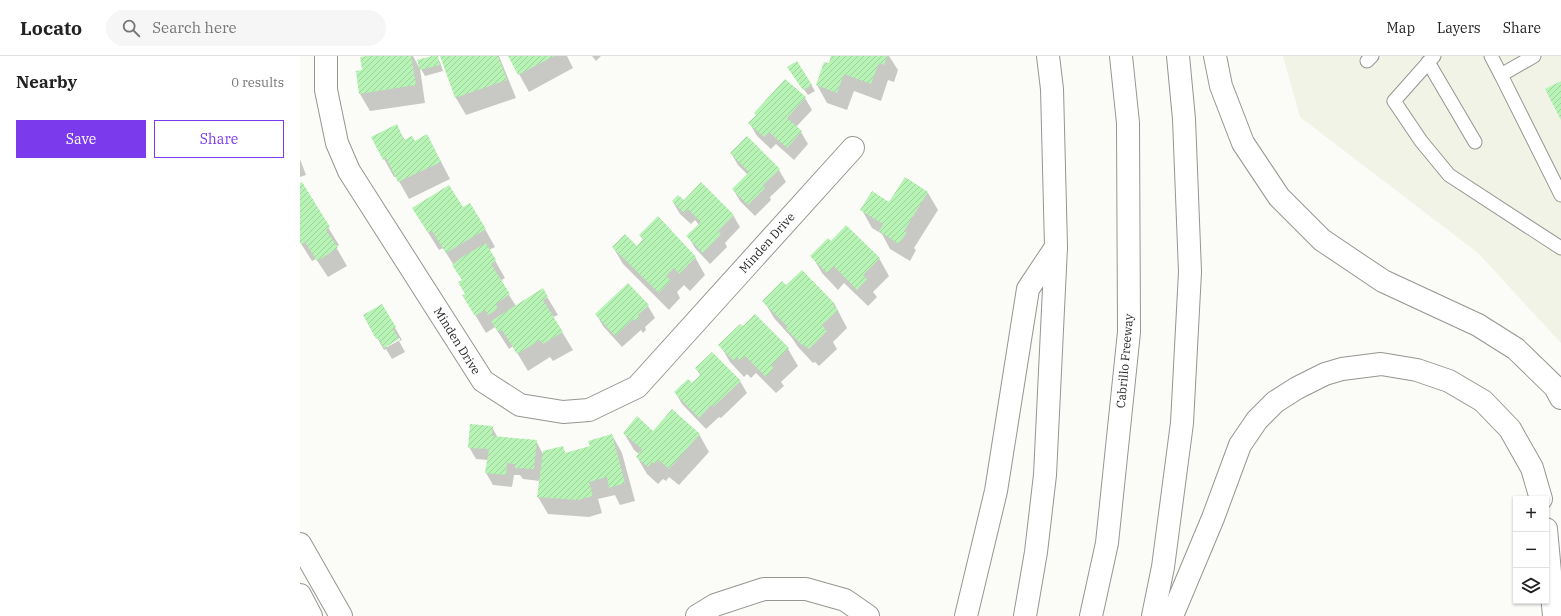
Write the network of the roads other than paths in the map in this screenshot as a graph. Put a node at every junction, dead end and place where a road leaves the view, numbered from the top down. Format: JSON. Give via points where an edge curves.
{"nodes":[{"id":1,"x":326,"y":56,"type":"edge"},
{"id":2,"x":1048,"y":56,"type":"edge"},
{"id":3,"x":1121,"y":56,"type":"edge"},
{"id":4,"x":1178,"y":56,"type":"edge"},
{"id":5,"x":1216,"y":56,"type":"edge"},
{"id":6,"x":1491,"y":56,"type":"edge"},
{"id":7,"x":1534,"y":56,"type":"edge"},
{"id":8,"x":1431,"y":59,"type":"edge"},
{"id":9,"x":1501,"y":75,"type":"junction"},
{"id":10,"x":1475,"y":142,"type":"dead end"},
{"id":11,"x":853,"y":148,"type":"dead end"},
{"id":12,"x":1561,"y":195,"type":"edge"},
{"id":13,"x":1056,"y":247,"type":"junction"},
{"id":14,"x":1561,"y":248,"type":"edge"},
{"id":15,"x":1561,"y":398,"type":"edge"},
{"id":16,"x":1540,"y":496,"type":"edge"},
{"id":17,"x":1546,"y":532,"type":"edge"},
{"id":18,"x":300,"y":544,"type":"edge"},
{"id":19,"x":300,"y":595,"type":"edge"},
{"id":20,"x":1554,"y":615,"type":"edge"},
{"id":21,"x":311,"y":616,"type":"edge"},
{"id":22,"x":341,"y":616,"type":"edge"},
{"id":23,"x":697,"y":616,"type":"edge"},
{"id":24,"x":868,"y":616,"type":"edge"},
{"id":25,"x":966,"y":616,"type":"edge"},
{"id":26,"x":1025,"y":616,"type":"edge"},
{"id":27,"x":1091,"y":616,"type":"edge"},
{"id":28,"x":1153,"y":616,"type":"edge"},
{"id":29,"x":1172,"y":616,"type":"edge"}],
"edges":[{"from":1,"to":11,"type":"main road","name":"Minden Drive","via":[[326,90],[337,143],[349,171],[483,381],[520,405],[564,412],[589,410],[637,387]]},
{"from":2,"to":13,"type":"main road","via":[[1052,89]]},
{"from":3,"to":27,"type":"main road","name":"Cabrillo Freeway","via":[[1128,123],[1129,332],[1107,543]]},
{"from":4,"to":28,"type":"main road","via":[[1184,120],[1190,272],[1182,423],[1163,567]]},
{"from":5,"to":15,"type":"main road","via":[[1221,86],[1243,143],[1279,197],[1322,240],[1383,281],[1478,325],[1516,349],[1555,387]]},
{"from":6,"to":9,"type":"lane"},
{"from":7,"to":9,"type":"lane"},
{"from":8,"to":10,"type":"lane"},
{"from":8,"to":14,"type":"lane","via":[[1394,101],[1420,141],[1449,175]]},
{"from":9,"to":12,"type":"lane"},
{"from":13,"to":25,"type":"main road","via":[[1028,288],[996,491]]},
{"from":13,"to":26,"type":"main road","via":[[1045,476]]},
{"from":16,"to":29,"type":"main road","via":[[1532,468],[1510,429],[1482,401],[1449,381],[1417,370],[1381,364],[1325,374],[1275,402],[1257,420],[1240,445]]},
{"from":17,"to":20,"type":"main road"},
{"from":18,"to":22,"type":"main road"},
{"from":19,"to":21,"type":"main road"},
{"from":23,"to":24,"type":"main road","via":[[715,605],[764,589],[806,589],[845,600]]}]}
